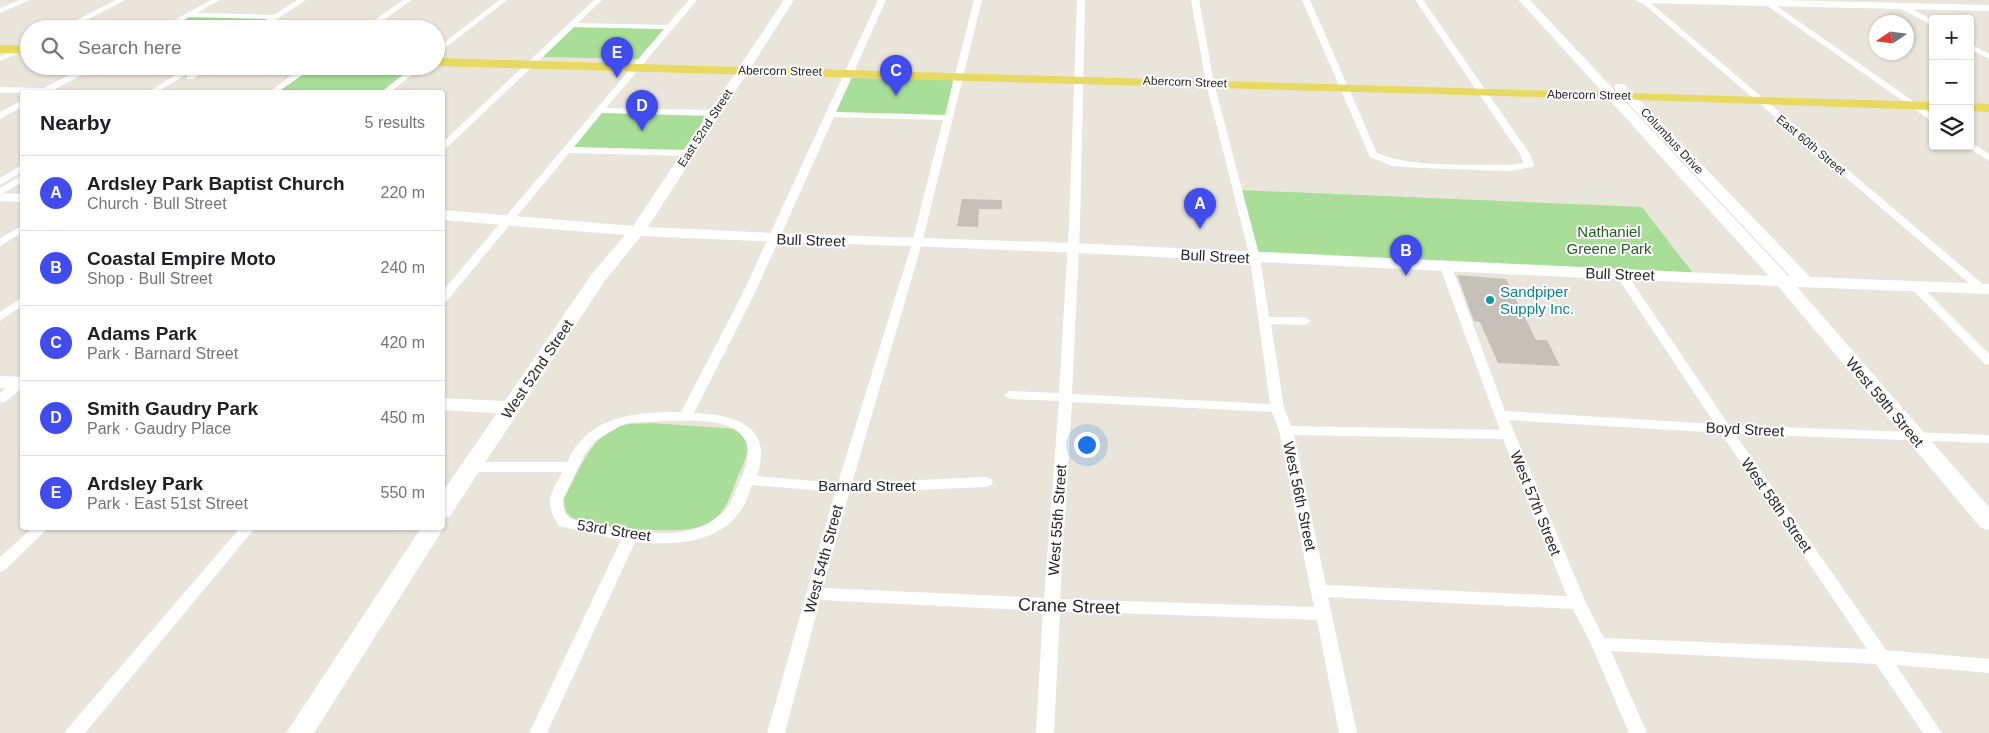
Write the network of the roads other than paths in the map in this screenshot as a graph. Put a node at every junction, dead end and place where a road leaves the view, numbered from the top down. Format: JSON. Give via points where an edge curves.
{"nodes":[{"id":1,"x":26,"y":0,"type":"edge"},
{"id":2,"x":121,"y":0,"type":"edge"},
{"id":3,"x":216,"y":0,"type":"edge"},
{"id":4,"x":408,"y":0,"type":"edge"},
{"id":5,"x":503,"y":0,"type":"edge"},
{"id":6,"x":598,"y":0,"type":"edge"},
{"id":7,"x":693,"y":0,"type":"edge"},
{"id":8,"x":789,"y":0,"type":"edge"},
{"id":9,"x":882,"y":0,"type":"edge"},
{"id":10,"x":978,"y":0,"type":"edge"},
{"id":11,"x":1081,"y":0,"type":"edge"},
{"id":12,"x":1195,"y":0,"type":"edge"},
{"id":13,"x":1306,"y":0,"type":"edge"},
{"id":14,"x":1419,"y":0,"type":"edge"},
{"id":15,"x":1524,"y":0,"type":"edge"},
{"id":16,"x":1538,"y":0,"type":"edge"},
{"id":17,"x":1642,"y":0,"type":"edge"},
{"id":18,"x":305,"y":2,"type":"edge"},
{"id":19,"x":1765,"y":2,"type":"edge"},
{"id":20,"x":1902,"y":6,"type":"junction"},
{"id":21,"x":1989,"y":8,"type":"edge"},
{"id":22,"x":0,"y":12,"type":"edge"},
{"id":23,"x":188,"y":15,"type":"junction"},
{"id":24,"x":274,"y":17,"type":"junction"},
{"id":25,"x":81,"y":20,"type":"edge"},
{"id":26,"x":179,"y":20,"type":"edge"},
{"id":27,"x":270,"y":20,"type":"edge"},
{"id":28,"x":280,"y":20,"type":"edge"},
{"id":29,"x":379,"y":20,"type":"edge"},
{"id":30,"x":1929,"y":22,"type":"edge"},
{"id":31,"x":572,"y":25,"type":"junction"},
{"id":32,"x":669,"y":27,"type":"junction"},
{"id":33,"x":0,"y":43,"type":"edge"},
{"id":34,"x":20,"y":46,"type":"edge"},
{"id":35,"x":445,"y":47,"type":"edge"},
{"id":36,"x":20,"y":48,"type":"edge"},
{"id":37,"x":1974,"y":48,"type":"edge"},
{"id":38,"x":0,"y":49,"type":"edge"},
{"id":39,"x":20,"y":50,"type":"edge"},
{"id":40,"x":445,"y":55,"type":"edge"},
{"id":41,"x":1989,"y":57,"type":"edge"},
{"id":42,"x":0,"y":59,"type":"edge"},
{"id":43,"x":535,"y":61,"type":"junction"},
{"id":44,"x":445,"y":62,"type":"edge"},
{"id":45,"x":640,"y":64,"type":"junction"},
{"id":46,"x":746,"y":67,"type":"junction"},
{"id":47,"x":852,"y":69,"type":"junction"},
{"id":48,"x":960,"y":73,"type":"junction"},
{"id":49,"x":77,"y":75,"type":"edge"},
{"id":50,"x":181,"y":75,"type":"edge"},
{"id":51,"x":193,"y":75,"type":"edge"},
{"id":52,"x":298,"y":75,"type":"edge"},
{"id":53,"x":407,"y":75,"type":"edge"},
{"id":54,"x":1076,"y":76,"type":"junction"},
{"id":55,"x":1210,"y":80,"type":"junction"},
{"id":56,"x":1343,"y":84,"type":"junction"},
{"id":57,"x":1480,"y":89,"type":"junction"},
{"id":58,"x":0,"y":90,"type":"edge"},
{"id":59,"x":50,"y":90,"type":"edge"},
{"id":60,"x":155,"y":90,"type":"edge"},
{"id":61,"x":168,"y":90,"type":"edge"},
{"id":62,"x":275,"y":90,"type":"edge"},
{"id":63,"x":388,"y":90,"type":"edge"},
{"id":64,"x":20,"y":91,"type":"edge"},
{"id":65,"x":1616,"y":91,"type":"junction"},
{"id":66,"x":1899,"y":95,"type":"junction"},
{"id":67,"x":1754,"y":96,"type":"junction"},
{"id":68,"x":1929,"y":96,"type":"edge"},
{"id":69,"x":1974,"y":96,"type":"edge"},
{"id":70,"x":1989,"y":97,"type":"edge"},
{"id":71,"x":20,"y":105,"type":"edge"},
{"id":72,"x":1914,"y":105,"type":"junction"},
{"id":73,"x":1929,"y":106,"type":"edge"},
{"id":74,"x":1974,"y":107,"type":"edge"},
{"id":75,"x":1989,"y":108,"type":"edge"},
{"id":76,"x":599,"y":110,"type":"junction"},
{"id":77,"x":714,"y":113,"type":"junction"},
{"id":78,"x":831,"y":114,"type":"junction"},
{"id":79,"x":0,"y":116,"type":"edge"},
{"id":80,"x":1929,"y":116,"type":"edge"},
{"id":81,"x":949,"y":118,"type":"junction"},
{"id":82,"x":445,"y":146,"type":"edge"},
{"id":83,"x":1974,"y":148,"type":"edge"},
{"id":84,"x":567,"y":150,"type":"junction"},
{"id":85,"x":688,"y":153,"type":"junction"},
{"id":86,"x":1989,"y":158,"type":"edge"},
{"id":87,"x":20,"y":169,"type":"edge"},
{"id":88,"x":20,"y":179,"type":"edge"},
{"id":89,"x":0,"y":182,"type":"edge"},
{"id":90,"x":0,"y":192,"type":"edge"},
{"id":91,"x":0,"y":197,"type":"edge"},
{"id":92,"x":20,"y":198,"type":"edge"},
{"id":93,"x":445,"y":215,"type":"edge"},
{"id":94,"x":510,"y":222,"type":"junction"},
{"id":95,"x":20,"y":231,"type":"edge"},
{"id":96,"x":638,"y":231,"type":"junction"},
{"id":97,"x":772,"y":238,"type":"junction"},
{"id":98,"x":917,"y":243,"type":"junction"},
{"id":99,"x":0,"y":244,"type":"edge"},
{"id":100,"x":1074,"y":248,"type":"junction"},
{"id":101,"x":1255,"y":258,"type":"junction"},
{"id":102,"x":1446,"y":267,"type":"junction"},
{"id":103,"x":1622,"y":275,"type":"junction"},
{"id":104,"x":1783,"y":281,"type":"junction"},
{"id":105,"x":1805,"y":282,"type":"junction"},
{"id":106,"x":1915,"y":286,"type":"junction"},
{"id":107,"x":1985,"y":288,"type":"edge"},
{"id":108,"x":445,"y":297,"type":"edge"},
{"id":109,"x":20,"y":302,"type":"edge"},
{"id":110,"x":0,"y":317,"type":"edge"},
{"id":111,"x":1264,"y":320,"type":"junction"},
{"id":112,"x":1305,"y":321,"type":"dead end"},
{"id":113,"x":1989,"y":361,"type":"edge"},
{"id":114,"x":0,"y":382,"type":"edge"},
{"id":115,"x":20,"y":383,"type":"edge"},
{"id":116,"x":20,"y":384,"type":"edge"},
{"id":117,"x":1010,"y":395,"type":"dead end"},
{"id":118,"x":1066,"y":397,"type":"junction"},
{"id":119,"x":0,"y":399,"type":"edge"},
{"id":120,"x":445,"y":404,"type":"edge"},
{"id":121,"x":511,"y":408,"type":"junction"},
{"id":122,"x":1277,"y":408,"type":"junction"},
{"id":123,"x":1500,"y":415,"type":"junction"},
{"id":124,"x":685,"y":417,"type":"junction"},
{"id":125,"x":1724,"y":429,"type":"junction"},
{"id":126,"x":1286,"y":430,"type":"junction"},
{"id":127,"x":1509,"y":435,"type":"junction"},
{"id":128,"x":1914,"y":436,"type":"junction"},
{"id":129,"x":1989,"y":439,"type":"edge"},
{"id":130,"x":472,"y":467,"type":"junction"},
{"id":131,"x":572,"y":467,"type":"junction"},
{"id":132,"x":749,"y":480,"type":"junction"},
{"id":133,"x":986,"y":482,"type":"dead end"},
{"id":134,"x":842,"y":488,"type":"junction"},
{"id":135,"x":445,"y":508,"type":"edge"},
{"id":136,"x":1989,"y":522,"type":"edge"},
{"id":137,"x":39,"y":530,"type":"edge"},
{"id":138,"x":246,"y":530,"type":"edge"},
{"id":139,"x":431,"y":530,"type":"edge"},
{"id":140,"x":631,"y":535,"type":"junction"},
{"id":141,"x":0,"y":566,"type":"edge"},
{"id":142,"x":1320,"y":591,"type":"junction"},
{"id":143,"x":813,"y":594,"type":"junction"},
{"id":144,"x":1578,"y":603,"type":"junction"},
{"id":145,"x":1050,"y":606,"type":"junction"},
{"id":146,"x":1325,"y":614,"type":"junction"},
{"id":147,"x":1599,"y":644,"type":"junction"},
{"id":148,"x":1882,"y":657,"type":"junction"},
{"id":149,"x":1989,"y":666,"type":"edge"},
{"id":150,"x":74,"y":733,"type":"edge"},
{"id":151,"x":299,"y":733,"type":"edge"},
{"id":152,"x":538,"y":733,"type":"edge"},
{"id":153,"x":776,"y":733,"type":"edge"},
{"id":154,"x":1045,"y":733,"type":"edge"},
{"id":155,"x":1348,"y":733,"type":"edge"},
{"id":156,"x":1638,"y":733,"type":"edge"},
{"id":157,"x":1933,"y":733,"type":"edge"}],
"edges":[{"from":1,"to":22,"type":"street"},
{"from":2,"to":25,"type":"street"},
{"from":3,"to":23,"type":"street"},
{"from":4,"to":29,"type":"street"},
{"from":5,"to":35,"type":"street"},
{"from":6,"to":31,"type":"street"},
{"from":7,"to":32,"type":"street"},
{"from":8,"to":46,"type":"street","name":"East 52nd Street"},
{"from":9,"to":47,"type":"street"},
{"from":10,"to":48,"type":"street","name":"West 54th Street"},
{"from":11,"to":54,"type":"street","name":"West 55th Street"},
{"from":12,"to":55,"type":"street","name":"West 56th Street"},
{"from":13,"to":56,"type":"street"},
{"from":14,"to":57,"type":"street"},
{"from":15,"to":65,"type":"street","name":"Columbus Drive"},
{"from":16,"to":65,"type":"street","name":"Columbus Drive"},
{"from":17,"to":19,"type":"street"},
{"from":17,"to":67,"type":"street","name":"East 60th Street"},
{"from":18,"to":24,"type":"street"},
{"from":18,"to":28,"type":"street"},
{"from":19,"to":20,"type":"street"},
{"from":19,"to":66,"type":"street"},
{"from":20,"to":21,"type":"street"},
{"from":20,"to":30,"type":"street"},
{"from":23,"to":24,"type":"street"},
{"from":23,"to":26,"type":"street"},
{"from":24,"to":27,"type":"street"},
{"from":31,"to":32,"type":"street"},
{"from":31,"to":43,"type":"street"},
{"from":32,"to":45,"type":"street"},
{"from":33,"to":34,"type":"main road"},
{"from":36,"to":38,"type":"main road"},
{"from":37,"to":41,"type":"street"},
{"from":39,"to":42,"type":"street"},
{"from":40,"to":43,"type":"main road","name":"Abercorn Street"},
{"from":43,"to":44,"type":"main road","name":"Abercorn Street"},
{"from":43,"to":45,"type":"main road","name":"Abercorn Street"},
{"from":43,"to":82,"type":"street"},
{"from":45,"to":46,"type":"main road","name":"Abercorn Street"},
{"from":45,"to":76,"type":"street"},
{"from":46,"to":47,"type":"main road","name":"Abercorn Street"},
{"from":46,"to":77,"type":"street","name":"East 52nd Street"},
{"from":47,"to":48,"type":"main road","name":"Abercorn Street"},
{"from":47,"to":78,"type":"street"},
{"from":48,"to":54,"type":"main road","name":"Abercorn Street"},
{"from":48,"to":81,"type":"street","name":"West 54th Street"},
{"from":49,"to":59,"type":"street"},
{"from":50,"to":60,"type":"street"},
{"from":51,"to":61,"type":"street"},
{"from":52,"to":62,"type":"street"},
{"from":53,"to":63,"type":"street"},
{"from":54,"to":55,"type":"main road","name":"Abercorn Street"},
{"from":54,"to":100,"type":"street","name":"West 55th Street"},
{"from":55,"to":56,"type":"main road","name":"Abercorn Street"},
{"from":55,"to":101,"type":"street","name":"West 56th Street"},
{"from":56,"to":57,"type":"main road","name":"Abercorn Street"},
{"from":56,"to":57,"type":"street","via":[[1373,155],[1379,158],[1392,163],[1420,165],[1510,168],[1529,165],[1525,154]]},
{"from":57,"to":65,"type":"main road","name":"Abercorn Street"},
{"from":58,"to":64,"type":"street"},
{"from":65,"to":67,"type":"main road","name":"Abercorn Street"},
{"from":65,"to":104,"type":"street","name":"Columbus Drive"},
{"from":65,"to":105,"type":"street","name":"Columbus Drive"},
{"from":66,"to":67,"type":"main road","name":"Abercorn Street"},
{"from":66,"to":68,"type":"main road","name":"Abercorn Street"},
{"from":66,"to":72,"type":"street"},
{"from":67,"to":72,"type":"main road","name":"Abercorn Street"},
{"from":67,"to":107,"type":"street","name":"East 60th Street"},
{"from":69,"to":70,"type":"main road"},
{"from":71,"to":79,"type":"street"},
{"from":72,"to":73,"type":"main road","name":"Abercorn Street"},
{"from":72,"to":80,"type":"street"},
{"from":74,"to":75,"type":"main road"},
{"from":76,"to":77,"type":"street"},
{"from":76,"to":84,"type":"street"},
{"from":77,"to":85,"type":"street","name":"East 52nd Street"},
{"from":78,"to":81,"type":"street"},
{"from":78,"to":97,"type":"street"},
{"from":81,"to":98,"type":"street","name":"West 54th Street"},
{"from":83,"to":86,"type":"street"},
{"from":84,"to":85,"type":"street"},
{"from":84,"to":94,"type":"street"},
{"from":85,"to":96,"type":"street","name":"East 52nd Street"},
{"from":87,"to":89,"type":"street"},
{"from":88,"to":90,"type":"street"},
{"from":91,"to":92,"type":"street"},
{"from":93,"to":94,"type":"street","name":"Bull Street"},
{"from":94,"to":96,"type":"street","name":"Bull Street"},
{"from":94,"to":108,"type":"street"},
{"from":95,"to":99,"type":"street"},
{"from":96,"to":97,"type":"street","name":"Bull Street"},
{"from":96,"to":121,"type":"street","name":"West 52nd Street","via":[[597,279]]},
{"from":97,"to":98,"type":"street","name":"Bull Street"},
{"from":97,"to":124,"type":"street","via":[[747,297]]},
{"from":98,"to":100,"type":"street","name":"Bull Street"},
{"from":98,"to":134,"type":"street","name":"West 54th Street"},
{"from":100,"to":101,"type":"street","name":"Bull Street"},
{"from":100,"to":118,"type":"street","name":"West 55th Street"},
{"from":101,"to":102,"type":"street","name":"Bull Street"},
{"from":101,"to":111,"type":"street","name":"West 56th Street"},
{"from":102,"to":103,"type":"street","name":"Bull Street"},
{"from":102,"to":123,"type":"street","name":"West 57th Street"},
{"from":103,"to":104,"type":"street","name":"Bull Street"},
{"from":103,"to":125,"type":"street","name":"West 58th Street"},
{"from":104,"to":105,"type":"street","name":"Bull Street"},
{"from":104,"to":128,"type":"street","name":"West 59th Street"},
{"from":105,"to":106,"type":"street","name":"Bull Street"},
{"from":106,"to":107,"type":"street","name":"Bull Street"},
{"from":106,"to":113,"type":"street"},
{"from":109,"to":110,"type":"street"},
{"from":111,"to":112,"type":"street"},
{"from":111,"to":122,"type":"street","name":"West 56th Street"},
{"from":114,"to":115,"type":"street"},
{"from":116,"to":119,"type":"street"},
{"from":117,"to":118,"type":"street"},
{"from":118,"to":122,"type":"street"},
{"from":118,"to":145,"type":"street","name":"West 55th Street"},
{"from":120,"to":121,"type":"street"},
{"from":121,"to":130,"type":"street","name":"West 52nd Street"},
{"from":122,"to":126,"type":"street","name":"West 56th Street"},
{"from":123,"to":125,"type":"street","name":"Boyd Street"},
{"from":123,"to":127,"type":"street","name":"West 57th Street"},
{"from":124,"to":131,"type":"street","name":"53rd Street","via":[[628,419],[615,423],[590,438]]},
{"from":124,"to":132,"type":"street","name":"53rd Street","via":[[732,423],[748,433],[755,455]]},
{"from":125,"to":128,"type":"street","name":"Boyd Street"},
{"from":125,"to":148,"type":"street","name":"West 58th Street"},
{"from":126,"to":127,"type":"street"},
{"from":126,"to":142,"type":"street","name":"West 56th Street"},
{"from":127,"to":144,"type":"street","name":"West 57th Street"},
{"from":128,"to":129,"type":"street","name":"Boyd Street"},
{"from":128,"to":136,"type":"street","name":"West 59th Street"},
{"from":130,"to":131,"type":"street"},
{"from":130,"to":135,"type":"street","name":"West 52nd Street"},
{"from":131,"to":140,"type":"street","name":"53rd Street","via":[[556,498],[557,511],[564,522]]},
{"from":132,"to":134,"type":"street","name":"Barnard Street"},
{"from":132,"to":140,"type":"street","name":"53rd Street","via":[[736,508],[704,532],[675,536]]},
{"from":133,"to":134,"type":"street","name":"Barnard Street"},
{"from":134,"to":143,"type":"street","name":"West 54th Street"},
{"from":137,"to":141,"type":"street"},
{"from":138,"to":150,"type":"street"},
{"from":139,"to":151,"type":"street"},
{"from":140,"to":152,"type":"street"},
{"from":142,"to":144,"type":"street"},
{"from":142,"to":146,"type":"street","name":"West 56th Street"},
{"from":143,"to":145,"type":"street","name":"Crane Street"},
{"from":143,"to":153,"type":"street","name":"West 54th Street"},
{"from":144,"to":147,"type":"street","name":"West 57th Street"},
{"from":145,"to":146,"type":"street","name":"Crane Street"},
{"from":145,"to":154,"type":"street","name":"West 55th Street"},
{"from":146,"to":155,"type":"street","name":"West 56th Street"},
{"from":147,"to":148,"type":"street"},
{"from":147,"to":156,"type":"street","name":"West 57th Street"},
{"from":148,"to":149,"type":"street"},
{"from":148,"to":157,"type":"street","name":"West 58th Street"}]}
